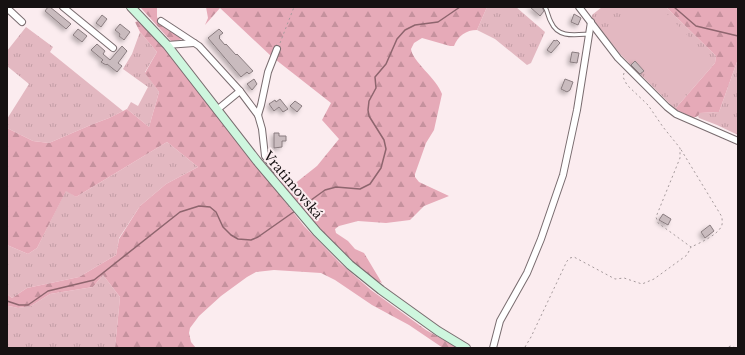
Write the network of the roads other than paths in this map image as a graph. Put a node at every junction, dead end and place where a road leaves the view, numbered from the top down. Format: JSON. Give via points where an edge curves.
{"nodes":[{"id":1,"x":63,"y":7,"type":"edge"},
{"id":2,"x":131,"y":7,"type":"edge"},
{"id":3,"x":545,"y":7,"type":"edge"},
{"id":4,"x":579,"y":7,"type":"edge"},
{"id":5,"x":9,"y":8,"type":"edge"},
{"id":6,"x":161,"y":21,"type":"dead end"},
{"id":7,"x":22,"y":22,"type":"dead end"},
{"id":8,"x":591,"y":22,"type":"junction"},
{"id":9,"x":589,"y":34,"type":"junction"},
{"id":10,"x":194,"y":43,"type":"junction"},
{"id":11,"x":167,"y":45,"type":"junction"},
{"id":12,"x":113,"y":48,"type":"dead end"},
{"id":13,"x":277,"y":49,"type":"road end"},
{"id":14,"x":240,"y":92,"type":"junction"},
{"id":15,"x":218,"y":110,"type":"junction"},
{"id":16,"x":258,"y":115,"type":"junction"},
{"id":17,"x":738,"y":141,"type":"edge"},
{"id":18,"x":286,"y":175,"type":"dead end"},
{"id":19,"x":466,"y":348,"type":"edge"},
{"id":20,"x":493,"y":348,"type":"edge"}],
"edges":[{"from":1,"to":12,"type":"street"},
{"from":2,"to":11,"type":"main road","name":"Vratimovská"},
{"from":3,"to":9,"type":"lane","via":[[555,29],[562,34]]},
{"from":4,"to":8,"type":"street"},
{"from":5,"to":7,"type":"street"},
{"from":6,"to":10,"type":"street"},
{"from":8,"to":9,"type":"street"},
{"from":8,"to":17,"type":"street","via":[[625,64],[667,107],[676,114]]},
{"from":9,"to":20,"type":"street","via":[[563,175],[527,273],[500,321]]},
{"from":10,"to":11,"type":"street"},
{"from":10,"to":14,"type":"street"},
{"from":11,"to":15,"type":"main road","name":"Vratimovská"},
{"from":13,"to":16,"type":"street","via":[[268,72]]},
{"from":14,"to":15,"type":"street"},
{"from":14,"to":16,"type":"street"},
{"from":15,"to":19,"type":"main road","name":"Vratimovská","via":[[257,162],[317,232],[350,265],[411,313]]},
{"from":16,"to":18,"type":"street","via":[[265,156],[276,170]]}]}
